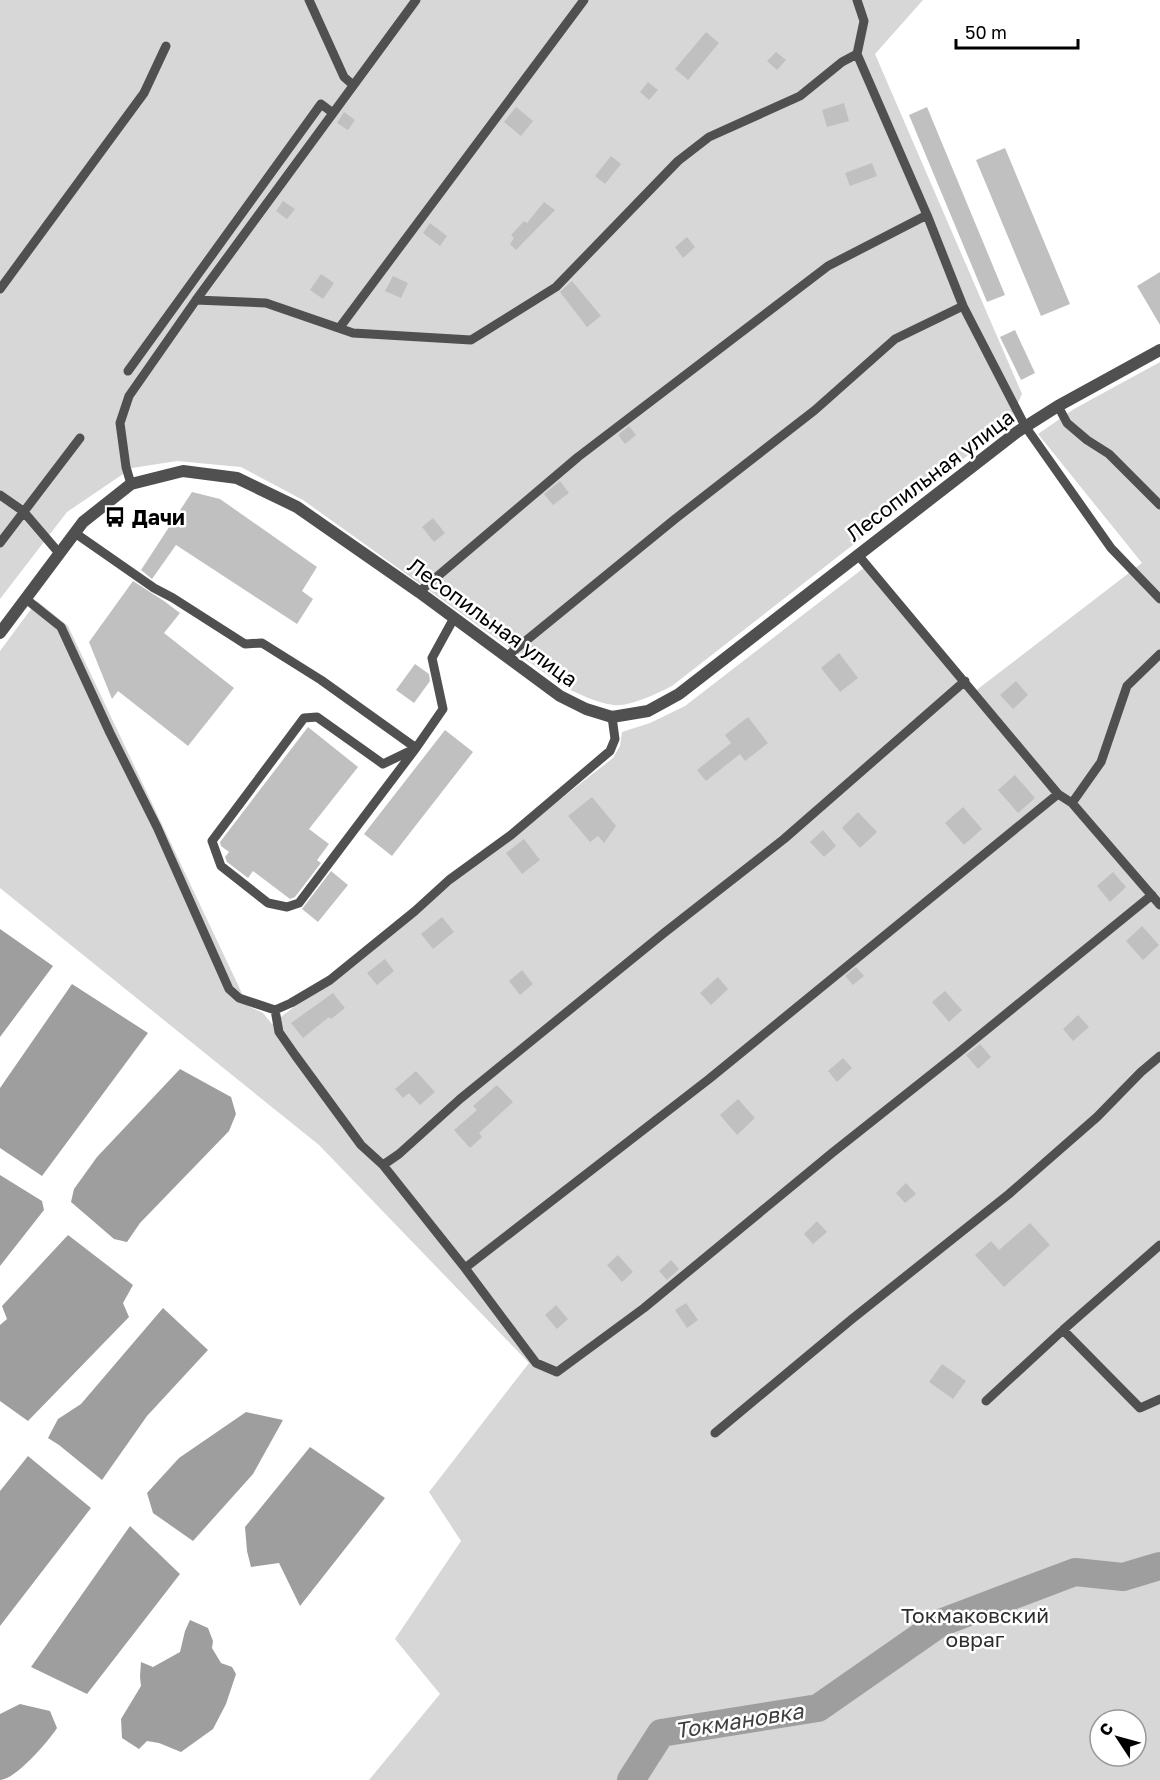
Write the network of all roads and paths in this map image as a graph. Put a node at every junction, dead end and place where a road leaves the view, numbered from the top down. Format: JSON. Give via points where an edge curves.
{"nodes":[{"id":1,"x":309,"y":0,"type":"edge"},
{"id":2,"x":416,"y":0,"type":"edge"},
{"id":3,"x":584,"y":0,"type":"edge"},
{"id":4,"x":857,"y":0,"type":"edge"},
{"id":5,"x":166,"y":46,"type":"dead end"},
{"id":6,"x":857,"y":54,"type":"junction"},
{"id":7,"x":353,"y":85,"type":"junction"},
{"id":8,"x":333,"y":113,"type":"junction"},
{"id":9,"x":927,"y":215,"type":"junction"},
{"id":10,"x":0,"y":289,"type":"edge"},
{"id":11,"x":196,"y":300,"type":"junction"},
{"id":12,"x":963,"y":306,"type":"junction"},
{"id":13,"x":340,"y":327,"type":"junction"},
{"id":14,"x":1160,"y":350,"type":"edge"},
{"id":15,"x":128,"y":371,"type":"dead end"},
{"id":16,"x":1058,"y":406,"type":"junction"},
{"id":17,"x":1025,"y":426,"type":"junction"},
{"id":18,"x":80,"y":438,"type":"dead end"},
{"id":19,"x":131,"y":484,"type":"junction"},
{"id":20,"x":0,"y":495,"type":"edge"},
{"id":21,"x":1160,"y":505,"type":"edge"},
{"id":22,"x":23,"y":511,"type":"junction"},
{"id":23,"x":75,"y":533,"type":"junction"},
{"id":24,"x":0,"y":543,"type":"edge"},
{"id":25,"x":59,"y":553,"type":"junction"},
{"id":26,"x":858,"y":555,"type":"junction"},
{"id":27,"x":419,"y":592,"type":"junction"},
{"id":28,"x":26,"y":599,"type":"junction"},
{"id":29,"x":1160,"y":599,"type":"edge"},
{"id":30,"x":453,"y":618,"type":"junction"},
{"id":31,"x":0,"y":633,"type":"edge"},
{"id":32,"x":1160,"y":654,"type":"edge"},
{"id":33,"x":506,"y":657,"type":"junction"},
{"id":34,"x":965,"y":681,"type":"junction"},
{"id":35,"x":612,"y":717,"type":"junction"},
{"id":36,"x":416,"y":748,"type":"junction"},
{"id":37,"x":1058,"y":794,"type":"junction"},
{"id":38,"x":1072,"y":803,"type":"junction"},
{"id":39,"x":1152,"y":895,"type":"junction"},
{"id":40,"x":1160,"y":905,"type":"edge"},
{"id":41,"x":276,"y":1010,"type":"junction"},
{"id":42,"x":1160,"y":1056,"type":"edge"},
{"id":43,"x":383,"y":1165,"type":"junction"},
{"id":44,"x":1160,"y":1245,"type":"edge"},
{"id":45,"x":465,"y":1268,"type":"junction"},
{"id":46,"x":1063,"y":1330,"type":"junction"},
{"id":47,"x":1160,"y":1399,"type":"edge"},
{"id":48,"x":986,"y":1401,"type":"dead end"},
{"id":49,"x":715,"y":1433,"type":"dead end"}],
"edges":[{"from":1,"to":7,"type":"lane","via":[[344,77]]},
{"from":2,"to":7,"type":"lane"},
{"from":3,"to":13,"type":"lane"},
{"from":4,"to":6,"type":"lane","via":[[864,21]]},
{"from":5,"to":10,"type":"lane","via":[[144,93]]},
{"from":6,"to":9,"type":"lane"},
{"from":6,"to":13,"type":"lane","via":[[800,96],[709,137],[678,161],[556,287],[471,340],[353,333]]},
{"from":7,"to":8,"type":"lane"},
{"from":8,"to":11,"type":"lane"},
{"from":8,"to":15,"type":"lane","via":[[321,104]]},
{"from":9,"to":12,"type":"lane"},
{"from":9,"to":27,"type":"lane","via":[[828,266],[578,457]]},
{"from":11,"to":13,"type":"lane","via":[[266,303]]},
{"from":11,"to":19,"type":"lane","via":[[129,396],[120,423]]},
{"from":12,"to":17,"type":"lane"},
{"from":12,"to":33,"type":"lane","via":[[895,339],[815,410]]},
{"from":14,"to":16,"type":"street","name":"Лесопильная улица"},
{"from":16,"to":17,"type":"street","name":"Лесопильная улица"},
{"from":16,"to":21,"type":"lane","via":[[1067,423],[1109,454]]},
{"from":17,"to":26,"type":"street","name":"Лесопильная улица"},
{"from":17,"to":29,"type":"lane","via":[[1111,548]]},
{"from":18,"to":22,"type":"lane"},
{"from":19,"to":23,"type":"street","name":"Лесопильная улица","via":[[97,509]]},
{"from":19,"to":27,"type":"street","name":"Лесопильная улица","via":[[183,471],[237,478],[297,507]]},
{"from":20,"to":22,"type":"lane"},
{"from":22,"to":24,"type":"lane"},
{"from":22,"to":25,"type":"lane"},
{"from":23,"to":25,"type":"street","name":"Лесопильная улица"},
{"from":23,"to":36,"type":"lane","via":[[245,644],[262,643],[321,680]]},
{"from":25,"to":28,"type":"street","name":"Лесопильная улица"},
{"from":26,"to":34,"type":"lane"},
{"from":26,"to":35,"type":"street","name":"Лесопильная улица","via":[[679,693],[648,711]]},
{"from":27,"to":30,"type":"street","name":"Лесопильная улица"},
{"from":28,"to":31,"type":"street","name":"Лесопильная улица"},
{"from":28,"to":41,"type":"lane","via":[[61,627],[229,989],[239,998]]},
{"from":30,"to":33,"type":"street","name":"Лесопильная улица"},
{"from":30,"to":36,"type":"lane","via":[[432,658],[443,709]]},
{"from":32,"to":38,"type":"lane","via":[[1127,686],[1101,762]]},
{"from":33,"to":35,"type":"street","name":"Лесопильная улица","via":[[560,696]]},
{"from":34,"to":37,"type":"lane"},
{"from":34,"to":43,"type":"lane","via":[[784,839],[497,1068]]},
{"from":35,"to":41,"type":"lane","via":[[615,739],[610,751],[330,980]]},
{"from":36,"to":36,"type":"lane","via":[[299,903],[287,907],[268,903],[219,862],[212,841],[304,718],[317,717],[384,764]]},
{"from":37,"to":38,"type":"lane"},
{"from":37,"to":45,"type":"lane","via":[[709,1078]]},
{"from":38,"to":39,"type":"lane"},
{"from":39,"to":40,"type":"lane"},
{"from":39,"to":45,"type":"lane","via":[[644,1308],[557,1372],[536,1363]]},
{"from":41,"to":43,"type":"lane","via":[[284,1040],[361,1145]]},
{"from":42,"to":49,"type":"lane","via":[[1009,1194]]},
{"from":43,"to":45,"type":"lane"},
{"from":44,"to":46,"type":"lane"},
{"from":46,"to":47,"type":"lane","via":[[1140,1408]]},
{"from":46,"to":48,"type":"lane"}]}
